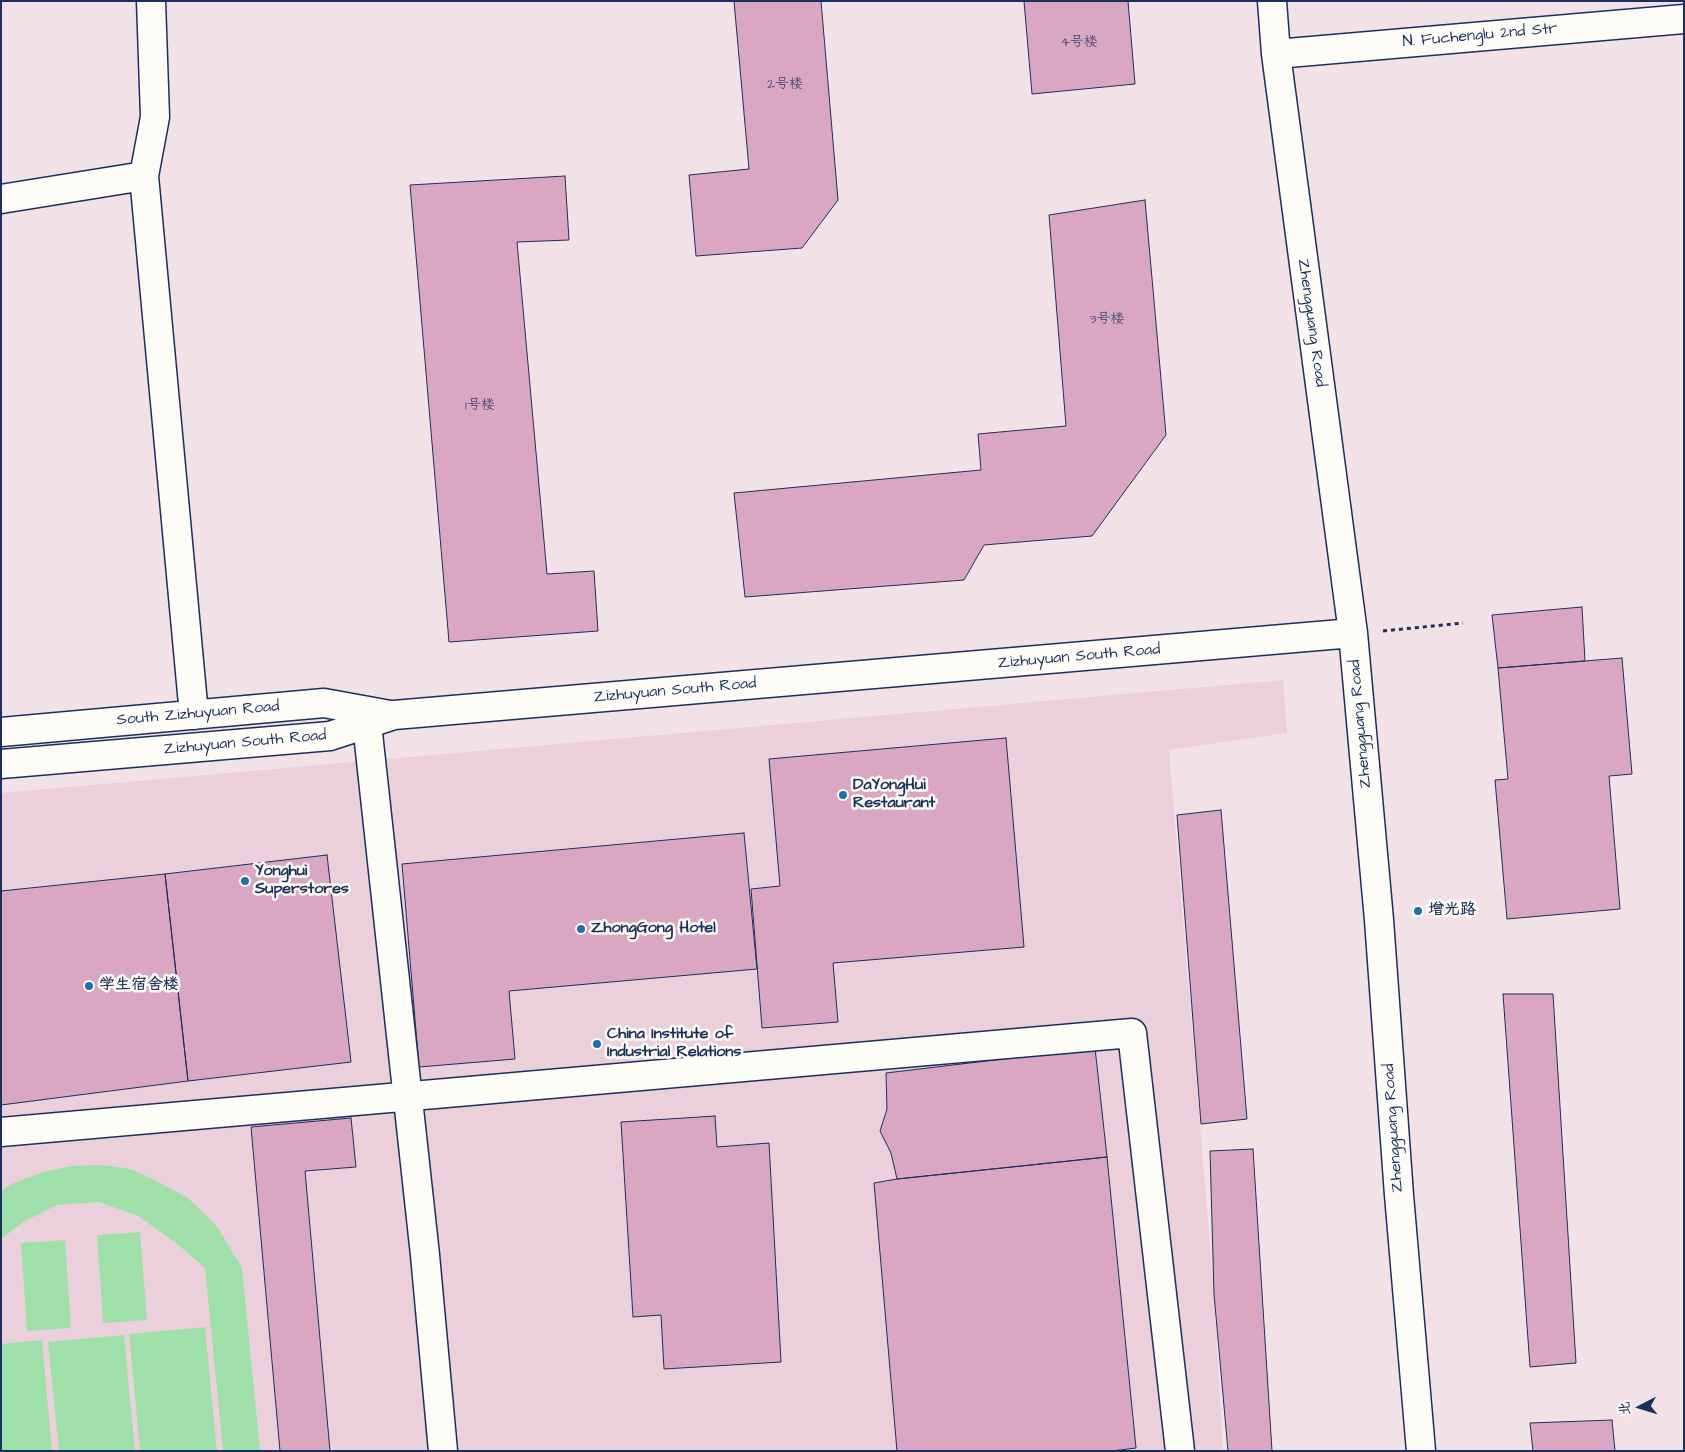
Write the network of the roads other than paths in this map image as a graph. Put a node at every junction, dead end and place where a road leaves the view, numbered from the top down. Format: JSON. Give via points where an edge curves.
{"nodes":[{"id":1,"x":151,"y":1,"type":"edge"},
{"id":2,"x":1272,"y":1,"type":"edge"},
{"id":3,"x":1684,"y":19,"type":"edge"},
{"id":4,"x":1276,"y":54,"type":"junction"},
{"id":5,"x":144,"y":176,"type":"junction"},
{"id":6,"x":1,"y":199,"type":"edge"},
{"id":7,"x":1352,"y":633,"type":"junction"},
{"id":8,"x":194,"y":715,"type":"junction"},
{"id":9,"x":394,"y":715,"type":"junction"},
{"id":10,"x":367,"y":724,"type":"junction"},
{"id":11,"x":1,"y":732,"type":"edge"},
{"id":12,"x":1,"y":764,"type":"edge"},
{"id":13,"x":407,"y":1096,"type":"junction"},
{"id":14,"x":1,"y":1132,"type":"edge"},
{"id":15,"x":443,"y":1451,"type":"edge"},
{"id":16,"x":1180,"y":1451,"type":"edge"},
{"id":17,"x":1421,"y":1451,"type":"edge"}],
"edges":[{"from":1,"to":5,"type":"street","via":[[155,117]]},
{"from":2,"to":4,"type":"street","name":"Zhengguang Road"},
{"from":3,"to":4,"type":"street","name":"N. Fuchenglu 2nd Str"},
{"from":4,"to":7,"type":"street","name":"Zhengguang Road"},
{"from":5,"to":6,"type":"street"},
{"from":5,"to":8,"type":"street"},
{"from":7,"to":9,"type":"street","name":"Zizhuyuan South Road"},
{"from":7,"to":17,"type":"street","name":"Zhengguang Road","via":[[1379,920]]},
{"from":8,"to":9,"type":"street","name":"South Zizhuyuan Road","via":[[324,703]]},
{"from":8,"to":11,"type":"street","name":"South Zizhuyuan Road"},
{"from":9,"to":10,"type":"street","name":"Zizhuyuan South Road"},
{"from":10,"to":12,"type":"street","name":"Zizhuyuan South Road","via":[[330,736]]},
{"from":10,"to":13,"type":"street"},
{"from":13,"to":14,"type":"street"},
{"from":13,"to":15,"type":"street"},
{"from":13,"to":16,"type":"street","via":[[1132,1033]]}]}
